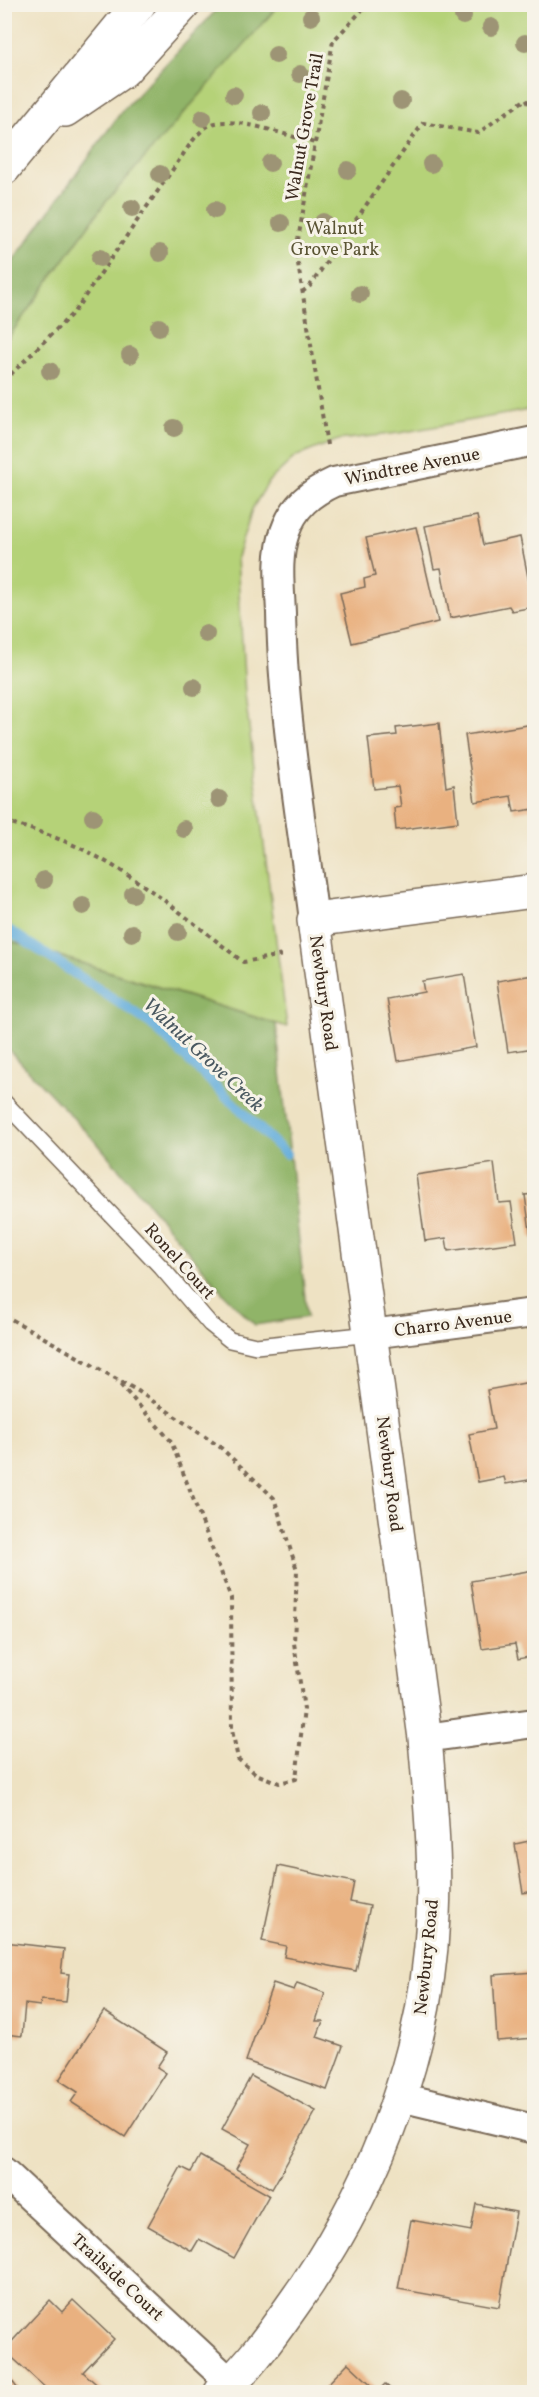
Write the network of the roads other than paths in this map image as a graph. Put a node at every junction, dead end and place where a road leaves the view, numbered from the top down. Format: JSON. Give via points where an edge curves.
{"nodes":[{"id":1,"x":139,"y":4,"type":"edge"},
{"id":2,"x":184,"y":4,"type":"edge"},
{"id":3,"x":31,"y":133,"type":"junction"},
{"id":4,"x":4,"y":168,"type":"edge"},
{"id":5,"x":534,"y":441,"type":"edge"},
{"id":6,"x":297,"y":507,"type":"joint"},
{"id":7,"x":534,"y":891,"type":"edge"},
{"id":8,"x":314,"y":920,"type":"junction"},
{"id":9,"x":4,"y":1102,"type":"edge"},
{"id":10,"x":534,"y":1313,"type":"edge"},
{"id":11,"x":371,"y":1334,"type":"junction"},
{"id":12,"x":534,"y":1723,"type":"edge"},
{"id":13,"x":424,"y":1738,"type":"junction"},
{"id":14,"x":400,"y":2097,"type":"junction"},
{"id":15,"x":534,"y":2129,"type":"edge"},
{"id":16,"x":4,"y":2172,"type":"edge"},
{"id":17,"x":226,"y":2388,"type":"edge"}],
"edges":[{"from":1,"to":3,"type":"main road"},
{"from":2,"to":3,"type":"main road","via":[[124,70]]},
{"from":3,"to":4,"type":"main road"},
{"from":5,"to":6,"type":"street","name":"Windtree Avenue","via":[[334,482],[314,491]]},
{"from":6,"to":8,"type":"street","name":"Newbury Road","via":[[285,532],[280,563],[282,668]]},
{"from":7,"to":8,"type":"main road"},
{"from":8,"to":11,"type":"main road","name":"Newbury Road"},
{"from":9,"to":11,"type":"lane","name":"Ronel Court","via":[[210,1324],[230,1340],[256,1346]]},
{"from":10,"to":11,"type":"street","name":"Charro Avenue"},
{"from":11,"to":13,"type":"main road","name":"Newbury Road"},
{"from":12,"to":13,"type":"street"},
{"from":13,"to":14,"type":"main road","name":"Newbury Road","via":[[433,1827],[433,1917],[422,2010]]},
{"from":14,"to":15,"type":"street"},
{"from":14,"to":17,"type":"main road","name":"Newbury Road","via":[[370,2173],[328,2252],[280,2323]]},
{"from":16,"to":17,"type":"street","name":"Trailside Court"}]}
